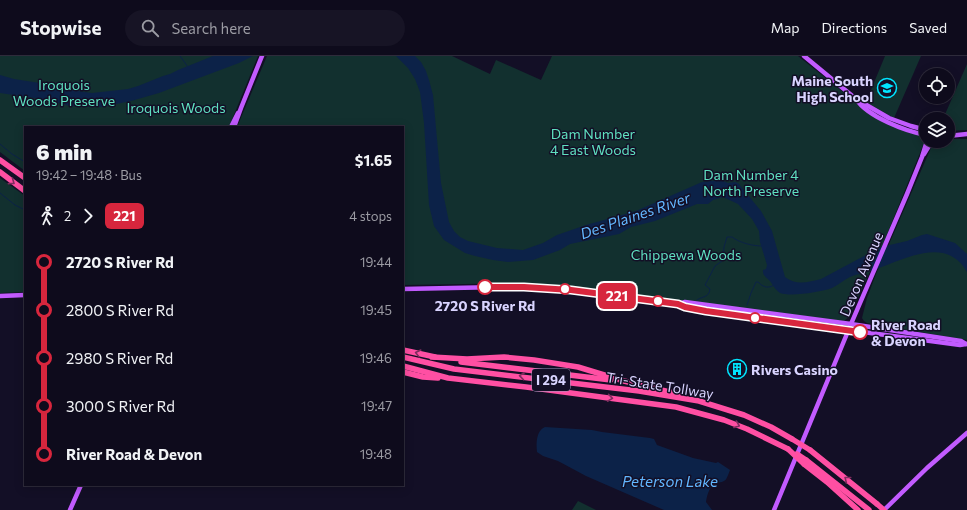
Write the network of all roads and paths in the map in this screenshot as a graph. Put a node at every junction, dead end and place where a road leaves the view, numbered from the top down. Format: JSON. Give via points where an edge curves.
{"nodes":[{"id":1,"x":262,"y":56,"type":"edge"},
{"id":2,"x":804,"y":56,"type":"edge"},
{"id":3,"x":856,"y":99,"type":"junction"},
{"id":4,"x":241,"y":108,"type":"junction"},
{"id":5,"x":232,"y":126,"type":"edge"},
{"id":6,"x":234,"y":126,"type":"edge"},
{"id":7,"x":919,"y":128,"type":"edge"},
{"id":8,"x":919,"y":133,"type":"edge"},
{"id":9,"x":967,"y":134,"type":"edge"},
{"id":10,"x":955,"y":135,"type":"edge"},
{"id":11,"x":925,"y":148,"type":"edge"},
{"id":12,"x":928,"y":148,"type":"edge"},
{"id":13,"x":922,"y":157,"type":"junction"},
{"id":14,"x":0,"y":160,"type":"edge"},
{"id":15,"x":0,"y":172,"type":"edge"},
{"id":16,"x":24,"y":176,"type":"edge"},
{"id":17,"x":24,"y":190,"type":"edge"},
{"id":18,"x":404,"y":289,"type":"edge"},
{"id":19,"x":24,"y":295,"type":"edge"},
{"id":20,"x":0,"y":296,"type":"edge"},
{"id":21,"x":679,"y":304,"type":"junction"},
{"id":22,"x":851,"y":324,"type":"junction"},
{"id":23,"x":848,"y":330,"type":"junction"},
{"id":24,"x":966,"y":344,"type":"edge"},
{"id":25,"x":404,"y":350,"type":"edge"},
{"id":26,"x":404,"y":357,"type":"edge"},
{"id":27,"x":432,"y":357,"type":"junction"},
{"id":28,"x":404,"y":366,"type":"edge"},
{"id":29,"x":404,"y":372,"type":"edge"},
{"id":30,"x":448,"y":378,"type":"junction"},
{"id":31,"x":624,"y":381,"type":"junction"},
{"id":32,"x":699,"y":401,"type":"junction"},
{"id":33,"x":967,"y":433,"type":"edge"},
{"id":34,"x":805,"y":462,"type":"junction"},
{"id":35,"x":81,"y":486,"type":"edge"},
{"id":36,"x":70,"y":510,"type":"edge"},
{"id":37,"x":774,"y":510,"type":"edge"},
{"id":38,"x":858,"y":510,"type":"edge"},
{"id":39,"x":869,"y":510,"type":"edge"},
{"id":40,"x":884,"y":510,"type":"edge"}],
"edges":[{"from":1,"to":4,"type":"main road"},
{"from":2,"to":3,"type":"main road"},
{"from":3,"to":7,"type":"main road","via":[[889,118]]},
{"from":3,"to":8,"type":"main road","via":[[888,122]]},
{"from":4,"to":5,"type":"main road"},
{"from":4,"to":6,"type":"main road"},
{"from":9,"to":10,"type":"main road"},
{"from":11,"to":13,"type":"main road","name":"Devon Avenue"},
{"from":12,"to":13,"type":"main road","name":"Devon Avenue"},
{"from":13,"to":22,"type":"main road","name":"Devon Avenue"},
{"from":14,"to":16,"type":"highway"},
{"from":15,"to":17,"type":"highway","one_way":true},
{"from":18,"to":21,"type":"main road","via":[[546,288]]},
{"from":19,"to":20,"type":"main road"},
{"from":21,"to":22,"type":"main road","via":[[685,302]]},
{"from":21,"to":23,"type":"main road","via":[[706,311]]},
{"from":22,"to":23,"type":"main road","name":"Devon Avenue"},
{"from":22,"to":24,"type":"main road","via":[[961,341]]},
{"from":23,"to":24,"type":"main road"},
{"from":23,"to":37,"type":"main road","name":"Devon Avenue"},
{"from":27,"to":25,"type":"highway","one_way":true},
{"from":32,"to":26,"type":"highway","name":"Tri-State Tollway","number":"I 294","one_way":true,"via":[[639,391],[454,369]]},
{"from":27,"to":31,"type":"highway"},
{"from":27,"to":31,"type":"highway","via":[[504,357],[534,360],[578,367]]},
{"from":28,"to":30,"type":"highway","name":"Tri-State Tollway","number":"I 294"},
{"from":29,"to":30,"type":"highway","via":[[423,377]]},
{"from":30,"to":34,"type":"highway","name":"Tri-State Tollway","number":"I 294","one_way":true,"bridge":true,"via":[[676,407],[747,429],[788,449]]},
{"from":31,"to":32,"type":"highway"},
{"from":40,"to":32,"type":"highway","name":"Tri-State Tollway","number":"I 294","one_way":true,"bridge":true,"via":[[838,471],[792,439],[744,415]]},
{"from":33,"to":40,"type":"main road"},
{"from":34,"to":38,"type":"highway"},
{"from":34,"to":39,"type":"highway","name":"Tri-State Tollway","number":"I 294"},
{"from":35,"to":36,"type":"main road"}]}
